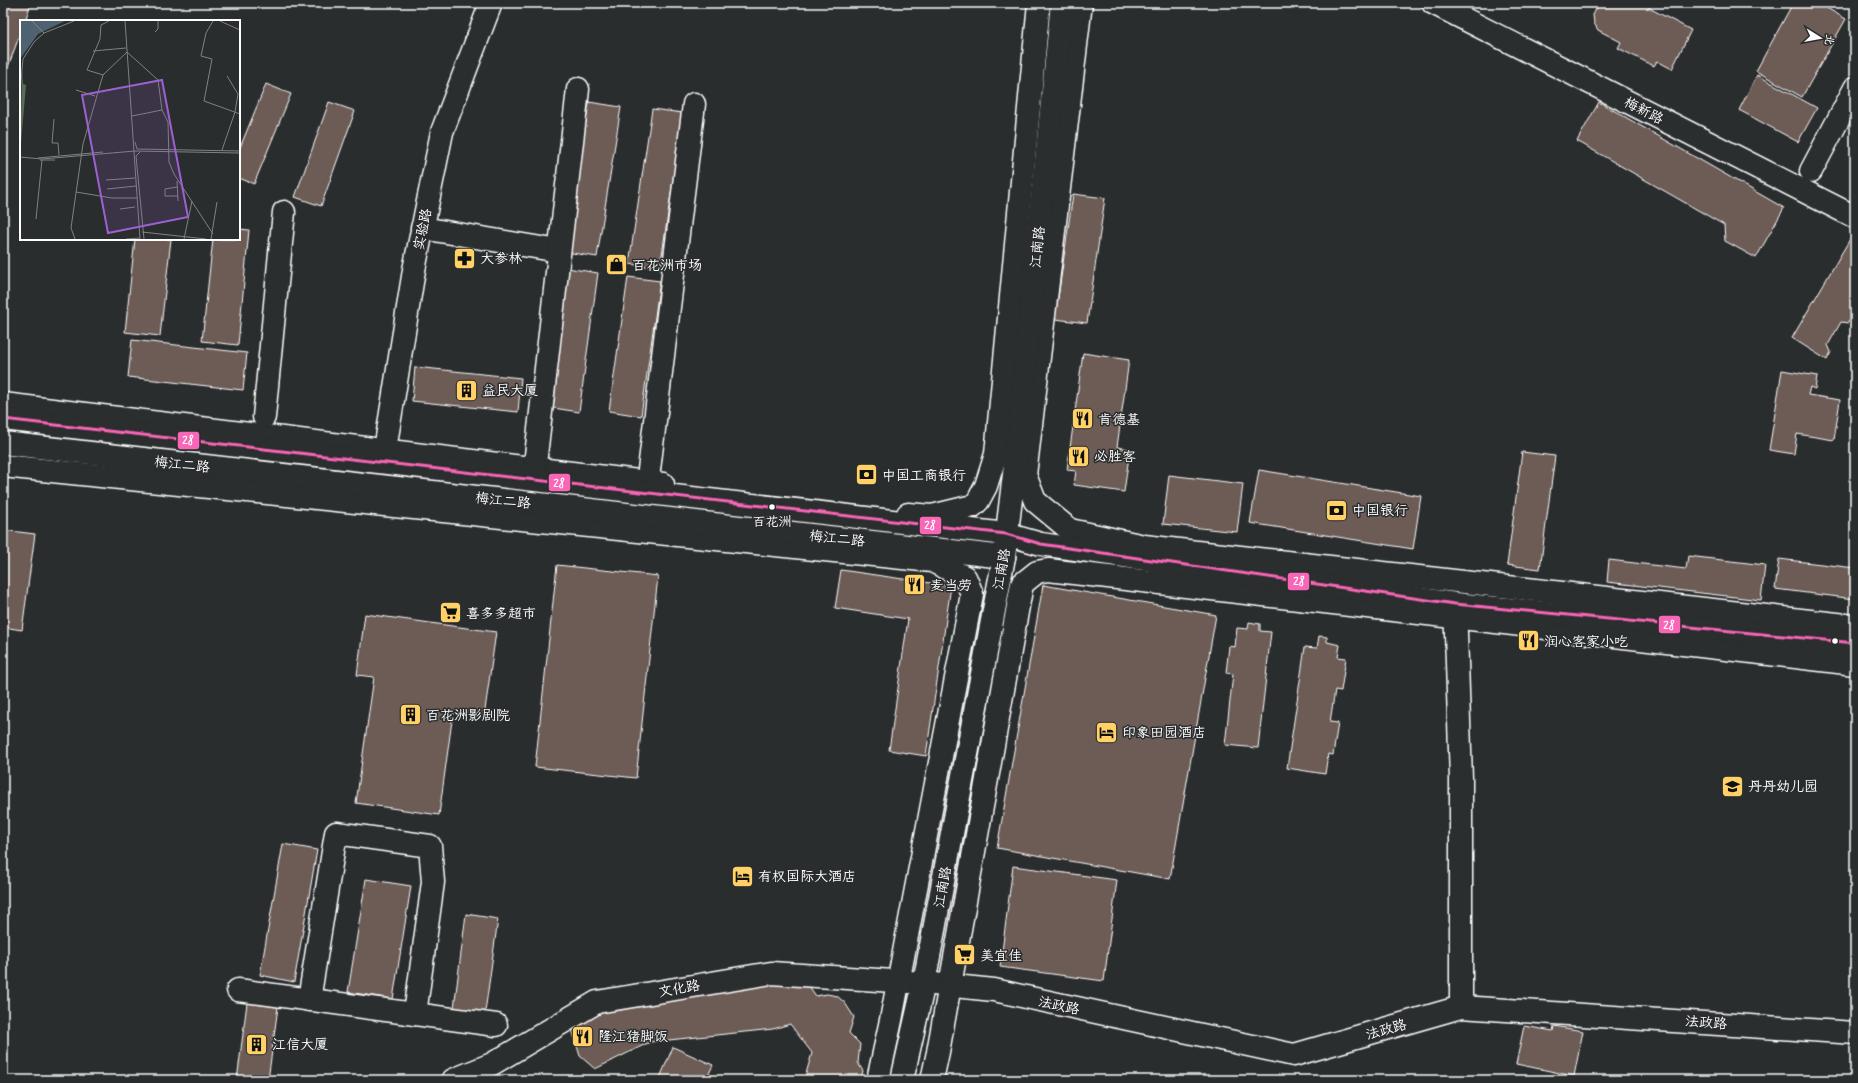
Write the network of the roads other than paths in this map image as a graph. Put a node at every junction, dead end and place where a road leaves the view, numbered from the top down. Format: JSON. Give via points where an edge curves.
{"nodes":[{"id":1,"x":491,"y":3,"type":"edge"},
{"id":2,"x":1039,"y":3,"type":"edge"},
{"id":3,"x":1062,"y":3,"type":"edge"},
{"id":4,"x":1081,"y":3,"type":"edge"},
{"id":5,"x":1433,"y":3,"type":"edge"},
{"id":6,"x":1855,"y":88,"type":"edge"},
{"id":7,"x":578,"y":89,"type":"dead end"},
{"id":8,"x":694,"y":104,"type":"dead end"},
{"id":9,"x":1811,"y":171,"type":"dead end"},
{"id":10,"x":284,"y":212,"type":"dead end"},
{"id":11,"x":1855,"y":217,"type":"edge"},
{"id":12,"x":422,"y":228,"type":"junction"},
{"id":13,"x":559,"y":251,"type":"junction"},
{"id":14,"x":3,"y":404,"type":"edge"},
{"id":15,"x":264,"y":417,"type":"dead end"},
{"id":16,"x":3,"y":419,"type":"edge"},
{"id":17,"x":3,"y":443,"type":"edge"},
{"id":18,"x":383,"y":462,"type":"junction"},
{"id":19,"x":3,"y":466,"type":"edge"},
{"id":20,"x":534,"y":473,"type":"dead end"},
{"id":21,"x":647,"y":486,"type":"dead end"},
{"id":22,"x":1006,"y":534,"type":"junction"},
{"id":23,"x":1004,"y":557,"type":"junction"},
{"id":24,"x":1456,"y":611,"type":"junction"},
{"id":25,"x":1855,"y":626,"type":"edge"},
{"id":26,"x":1855,"y":644,"type":"edge"},
{"id":27,"x":1855,"y":664,"type":"edge"},
{"id":28,"x":898,"y":981,"type":"junction"},
{"id":29,"x":924,"y":983,"type":"junction"},
{"id":30,"x":950,"y":986,"type":"junction"},
{"id":31,"x":238,"y":990,"type":"dead end"},
{"id":32,"x":309,"y":1000,"type":"junction"},
{"id":33,"x":1462,"y":1007,"type":"junction"},
{"id":34,"x":415,"y":1014,"type":"junction"},
{"id":35,"x":496,"y":1025,"type":"dead end"},
{"id":36,"x":1855,"y":1033,"type":"edge"},
{"id":37,"x":452,"y":1080,"type":"edge"},
{"id":38,"x":878,"y":1080,"type":"edge"},
{"id":39,"x":902,"y":1080,"type":"edge"},
{"id":40,"x":932,"y":1080,"type":"edge"}],
"edges":[{"from":1,"to":12,"type":"street","name":"实验路","via":[[442,132]]},
{"from":2,"to":14,"type":"street","via":[[996,454],[986,486],[973,506],[932,516]]},
{"from":3,"to":22,"type":"street","name":"江南路"},
{"from":4,"to":25,"type":"street","via":[[1025,475],[1035,501],[1045,511],[1070,530],[1144,546]]},
{"from":5,"to":11,"type":"street","name":"梅新路"},
{"from":6,"to":9,"type":"street"},
{"from":7,"to":13,"type":"street"},
{"from":8,"to":21,"type":"street"},
{"from":10,"to":15,"type":"street"},
{"from":12,"to":13,"type":"street"},
{"from":12,"to":18,"type":"street","name":"实验路"},
{"from":13,"to":20,"type":"street"},
{"from":16,"to":18,"type":"street","name":"梅江二路"},
{"from":17,"to":23,"type":"street","name":"梅江二路"},
{"from":18,"to":22,"type":"street","name":"梅江二路"},
{"from":19,"to":28,"type":"street","via":[[932,561],[965,577],[972,594]]},
{"from":22,"to":23,"type":"street","name":"江南路"},
{"from":22,"to":24,"type":"street","name":"梅江二路","via":[[1041,544]]},
{"from":23,"to":29,"type":"street","name":"江南路"},
{"from":24,"to":26,"type":"street"},
{"from":24,"to":27,"type":"street"},
{"from":24,"to":30,"type":"street","via":[[1048,570],[1037,572],[1028,578],[1022,584]]},
{"from":24,"to":33,"type":"street","via":[[1461,779]]},
{"from":28,"to":29,"type":"street","name":"文化路"},
{"from":28,"to":37,"type":"street","name":"文化路","via":[[771,973],[597,1002],[492,1064]]},
{"from":28,"to":38,"type":"street"},
{"from":29,"to":30,"type":"street","name":"法政路"},
{"from":29,"to":39,"type":"street","name":"江南路"},
{"from":30,"to":33,"type":"street","name":"法政路","via":[[994,990],[1294,1055]]},
{"from":30,"to":40,"type":"street"},
{"from":31,"to":32,"type":"street"},
{"from":32,"to":34,"type":"street"},
{"from":32,"to":34,"type":"street","via":[[336,834],[430,846],[433,882]]},
{"from":33,"to":36,"type":"street","name":"法政路"},
{"from":34,"to":35,"type":"street"}]}
